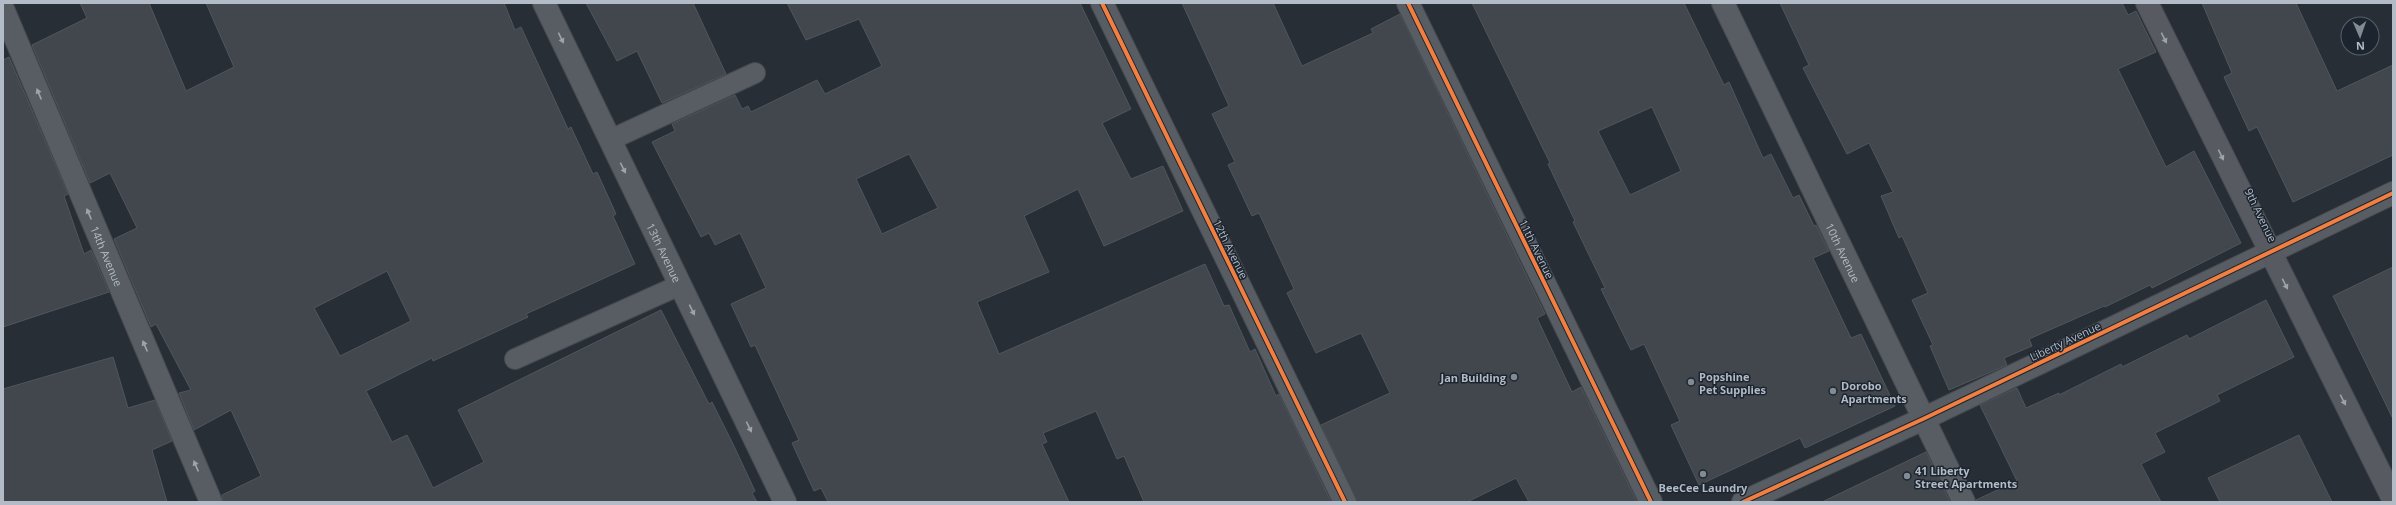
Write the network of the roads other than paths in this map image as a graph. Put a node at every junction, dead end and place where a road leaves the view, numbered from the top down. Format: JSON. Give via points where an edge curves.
{"nodes":[{"id":1,"x":544,"y":3,"type":"edge"},
{"id":2,"x":1102,"y":3,"type":"edge"},
{"id":3,"x":1408,"y":3,"type":"edge"},
{"id":4,"x":1723,"y":3,"type":"edge"},
{"id":5,"x":2147,"y":3,"type":"edge"},
{"id":6,"x":3,"y":9,"type":"edge"},
{"id":7,"x":755,"y":73,"type":"dead end"},
{"id":8,"x":610,"y":140,"type":"junction"},
{"id":9,"x":2393,"y":193,"type":"edge"},
{"id":10,"x":2270,"y":254,"type":"junction"},
{"id":11,"x":680,"y":285,"type":"junction"},
{"id":12,"x":515,"y":359,"type":"dead end"},
{"id":13,"x":1923,"y":419,"type":"junction"},
{"id":14,"x":2393,"y":499,"type":"edge"},
{"id":15,"x":211,"y":502,"type":"edge"},
{"id":16,"x":785,"y":502,"type":"edge"},
{"id":17,"x":1345,"y":502,"type":"edge"},
{"id":18,"x":1651,"y":502,"type":"edge"},
{"id":19,"x":1743,"y":502,"type":"edge"},
{"id":20,"x":1964,"y":502,"type":"edge"}],
"edges":[{"from":1,"to":8,"type":"street","name":"13th Avenue","one_way":true},
{"from":2,"to":17,"type":"street","name":"12th Avenue"},
{"from":3,"to":18,"type":"street","name":"11th Avenue"},
{"from":4,"to":13,"type":"street","name":"10th Avenue"},
{"from":5,"to":10,"type":"street","name":"9th Avenue","one_way":true},
{"from":15,"to":6,"type":"street","name":"14th Avenue","one_way":true},
{"from":7,"to":8,"type":"lane"},
{"from":8,"to":11,"type":"street","name":"13th Avenue","one_way":true},
{"from":9,"to":10,"type":"street","name":"Liberty Avenue"},
{"from":10,"to":13,"type":"street","name":"Liberty Avenue"},
{"from":10,"to":14,"type":"street","name":"9th Avenue","one_way":true},
{"from":11,"to":12,"type":"lane"},
{"from":11,"to":16,"type":"street","name":"13th Avenue","one_way":true},
{"from":13,"to":19,"type":"street","name":"Liberty Avenue"},
{"from":13,"to":20,"type":"street","name":"10th Avenue"}]}
